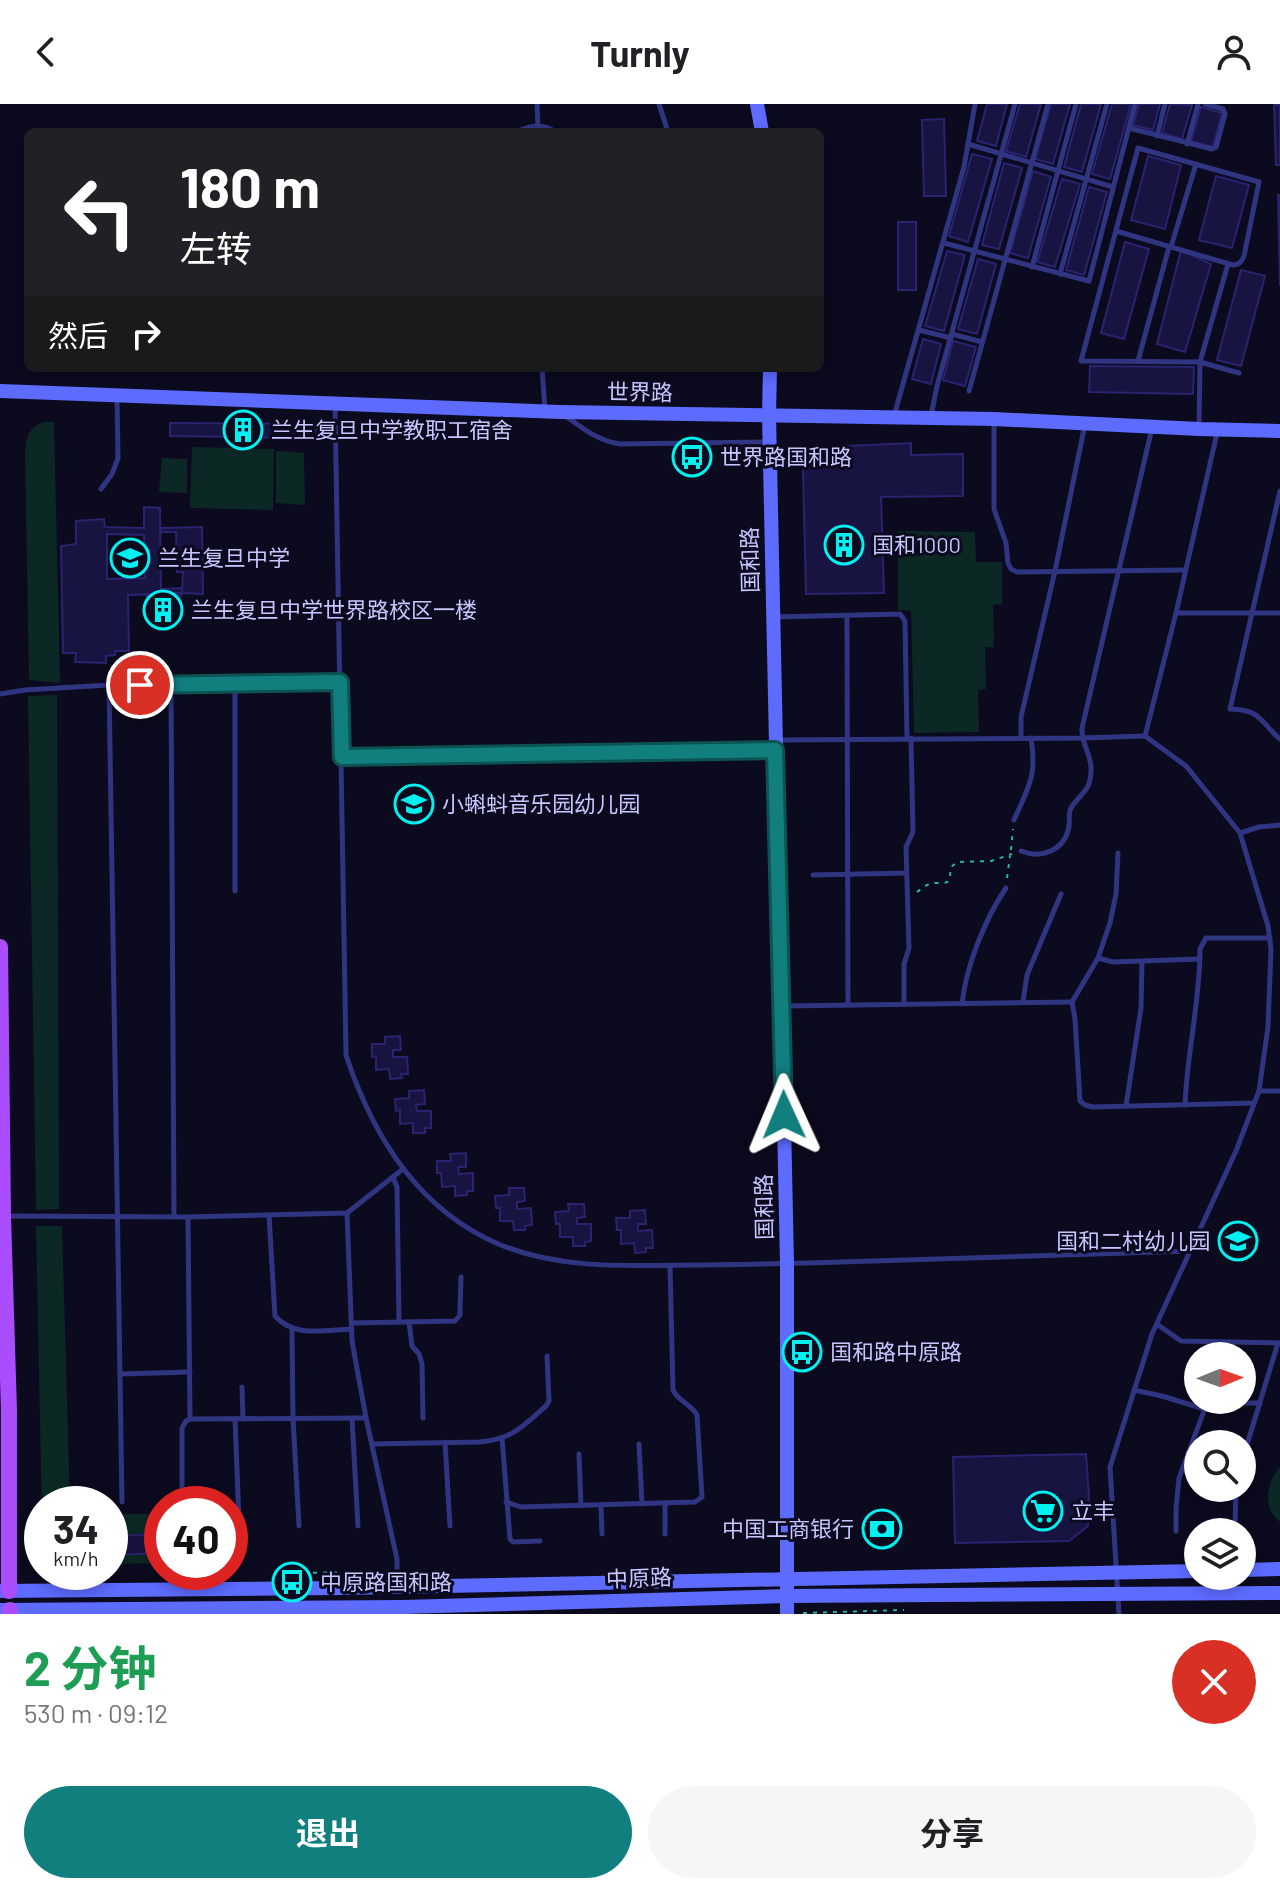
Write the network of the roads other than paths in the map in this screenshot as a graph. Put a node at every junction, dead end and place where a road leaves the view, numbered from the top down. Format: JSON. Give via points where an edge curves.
{"nodes":[{"id":1,"x":537,"y":104,"type":"edge"},
{"id":2,"x":659,"y":104,"type":"edge"},
{"id":3,"x":757,"y":104,"type":"edge"},
{"id":4,"x":975,"y":104,"type":"edge"},
{"id":5,"x":1015,"y":104,"type":"edge"},
{"id":6,"x":1048,"y":104,"type":"edge"},
{"id":7,"x":1076,"y":104,"type":"edge"},
{"id":8,"x":1107,"y":104,"type":"edge"},
{"id":9,"x":1135,"y":104,"type":"edge"},
{"id":10,"x":1165,"y":104,"type":"edge"},
{"id":11,"x":1198,"y":104,"type":"edge"},
{"id":12,"x":1205,"y":104,"type":"edge"},
{"id":13,"x":538,"y":126,"type":"junction"},
{"id":14,"x":525,"y":128,"type":"edge"},
{"id":15,"x":550,"y":128,"type":"edge"},
{"id":16,"x":667,"y":128,"type":"edge"},
{"id":17,"x":761,"y":128,"type":"edge"},
{"id":18,"x":1129,"y":128,"type":"junction"},
{"id":19,"x":1157,"y":136,"type":"junction"},
{"id":20,"x":968,"y":144,"type":"junction"},
{"id":21,"x":1187,"y":144,"type":"junction"},
{"id":22,"x":1001,"y":155,"type":"junction"},
{"id":23,"x":1031,"y":164,"type":"junction"},
{"id":24,"x":1196,"y":164,"type":"junction"},
{"id":25,"x":1058,"y":171,"type":"junction"},
{"id":26,"x":1086,"y":179,"type":"junction"},
{"id":27,"x":1113,"y":187,"type":"junction"},
{"id":28,"x":1116,"y":231,"type":"junction"},
{"id":29,"x":944,"y":243,"type":"junction"},
{"id":30,"x":1170,"y":247,"type":"junction"},
{"id":31,"x":975,"y":252,"type":"junction"},
{"id":32,"x":1005,"y":259,"type":"junction"},
{"id":33,"x":1228,"y":264,"type":"junction"},
{"id":34,"x":1032,"y":267,"type":"junction"},
{"id":35,"x":1060,"y":274,"type":"junction"},
{"id":36,"x":919,"y":330,"type":"junction"},
{"id":37,"x":951,"y":336,"type":"junction"},
{"id":38,"x":982,"y":342,"type":"junction"},
{"id":39,"x":1138,"y":361,"type":"junction"},
{"id":40,"x":1200,"y":362,"type":"junction"},
{"id":41,"x":543,"y":372,"type":"edge"},
{"id":42,"x":770,"y":372,"type":"edge"},
{"id":43,"x":1239,"y":373,"type":"dead end"},
{"id":44,"x":0,"y":391,"type":"edge"},
{"id":45,"x":969,"y":391,"type":"dead end"},
{"id":46,"x":117,"y":395,"type":"junction"},
{"id":47,"x":335,"y":403,"type":"junction"},
{"id":48,"x":552,"y":411,"type":"junction"},
{"id":49,"x":769,"y":415,"type":"junction"},
{"id":50,"x":894,"y":417,"type":"junction"},
{"id":51,"x":931,"y":417,"type":"junction"},
{"id":52,"x":994,"y":419,"type":"junction"},
{"id":53,"x":1085,"y":423,"type":"junction"},
{"id":54,"x":1153,"y":427,"type":"junction"},
{"id":55,"x":1199,"y":429,"type":"junction"},
{"id":56,"x":1218,"y":429,"type":"junction"},
{"id":57,"x":1280,"y":431,"type":"edge"},
{"id":58,"x":770,"y":442,"type":"junction"},
{"id":59,"x":101,"y":489,"type":"dead end"},
{"id":60,"x":1280,"y":491,"type":"edge"},
{"id":61,"x":1184,"y":570,"type":"junction"},
{"id":62,"x":1055,"y":571,"type":"junction"},
{"id":63,"x":1119,"y":571,"type":"junction"},
{"id":64,"x":1176,"y":613,"type":"junction"},
{"id":65,"x":1252,"y":613,"type":"junction"},
{"id":66,"x":1280,"y":613,"type":"edge"},
{"id":67,"x":847,"y":616,"type":"junction"},
{"id":68,"x":773,"y":617,"type":"junction"},
{"id":69,"x":340,"y":682,"type":"junction"},
{"id":70,"x":171,"y":684,"type":"junction"},
{"id":71,"x":235,"y":684,"type":"junction"},
{"id":72,"x":109,"y":685,"type":"junction"},
{"id":73,"x":0,"y":694,"type":"edge"},
{"id":74,"x":1145,"y":736,"type":"junction"},
{"id":75,"x":909,"y":738,"type":"junction"},
{"id":76,"x":1021,"y":738,"type":"junction"},
{"id":77,"x":1031,"y":738,"type":"junction"},
{"id":78,"x":1081,"y":738,"type":"junction"},
{"id":79,"x":1280,"y":739,"type":"edge"},
{"id":80,"x":848,"y":740,"type":"junction"},
{"id":81,"x":775,"y":745,"type":"junction"},
{"id":82,"x":342,"y":757,"type":"junction"},
{"id":83,"x":1014,"y":820,"type":"road end"},
{"id":84,"x":1280,"y":825,"type":"edge"},
{"id":85,"x":1240,"y":833,"type":"junction"},
{"id":86,"x":1021,"y":851,"type":"road end"},
{"id":87,"x":1118,"y":853,"type":"dead end"},
{"id":88,"x":906,"y":873,"type":"junction"},
{"id":89,"x":848,"y":874,"type":"junction"},
{"id":90,"x":813,"y":875,"type":"dead end"},
{"id":91,"x":1006,"y":888,"type":"road end"},
{"id":92,"x":235,"y":891,"type":"dead end"},
{"id":93,"x":1061,"y":894,"type":"dead end"},
{"id":94,"x":1270,"y":938,"type":"junction"},
{"id":95,"x":0,"y":947,"type":"edge"},
{"id":96,"x":1098,"y":958,"type":"junction"},
{"id":97,"x":1200,"y":959,"type":"junction"},
{"id":98,"x":1142,"y":961,"type":"junction"},
{"id":99,"x":1072,"y":1002,"type":"junction"},
{"id":100,"x":1023,"y":1003,"type":"junction"},
{"id":101,"x":904,"y":1004,"type":"junction"},
{"id":102,"x":962,"y":1004,"type":"junction"},
{"id":103,"x":848,"y":1005,"type":"junction"},
{"id":104,"x":782,"y":1006,"type":"junction"},
{"id":105,"x":1,"y":1043,"type":"edge"},
{"id":106,"x":1259,"y":1091,"type":"junction"},
{"id":107,"x":1280,"y":1091,"type":"edge"},
{"id":108,"x":1254,"y":1103,"type":"junction"},
{"id":109,"x":1185,"y":1105,"type":"junction"},
{"id":110,"x":1126,"y":1106,"type":"junction"},
{"id":111,"x":403,"y":1169,"type":"junction"},
{"id":112,"x":393,"y":1177,"type":"junction"},
{"id":113,"x":2,"y":1211,"type":"edge"},
{"id":114,"x":347,"y":1213,"type":"junction"},
{"id":115,"x":269,"y":1215,"type":"junction"},
{"id":116,"x":117,"y":1216,"type":"junction"},
{"id":117,"x":174,"y":1216,"type":"junction"},
{"id":118,"x":188,"y":1217,"type":"junction"},
{"id":119,"x":1189,"y":1251,"type":"junction"},
{"id":120,"x":787,"y":1263,"type":"junction"},
{"id":121,"x":670,"y":1266,"type":"junction"},
{"id":122,"x":461,"y":1277,"type":"dead end"},
{"id":123,"x":399,"y":1322,"type":"junction"},
{"id":124,"x":409,"y":1322,"type":"junction"},
{"id":125,"x":1157,"y":1325,"type":"junction"},
{"id":126,"x":352,"y":1326,"type":"junction"},
{"id":127,"x":292,"y":1329,"type":"junction"},
{"id":128,"x":1214,"y":1342,"type":"edge"},
{"id":129,"x":1256,"y":1343,"type":"edge"},
{"id":130,"x":1279,"y":1343,"type":"edge"},
{"id":131,"x":547,"y":1356,"type":"dead end"},
{"id":132,"x":190,"y":1372,"type":"junction"},
{"id":133,"x":120,"y":1374,"type":"junction"},
{"id":134,"x":242,"y":1387,"type":"dead end"},
{"id":135,"x":1134,"y":1390,"type":"junction"},
{"id":136,"x":1184,"y":1403,"type":"edge"},
{"id":137,"x":1256,"y":1403,"type":"edge"},
{"id":138,"x":1260,"y":1403,"type":"junction"},
{"id":139,"x":1202,"y":1414,"type":"edge"},
{"id":140,"x":352,"y":1418,"type":"junction"},
{"id":141,"x":366,"y":1418,"type":"junction"},
{"id":142,"x":423,"y":1418,"type":"dead end"},
{"id":143,"x":190,"y":1419,"type":"junction"},
{"id":144,"x":239,"y":1419,"type":"junction"},
{"id":145,"x":293,"y":1419,"type":"junction"},
{"id":146,"x":1252,"y":1430,"type":"edge"},
{"id":147,"x":502,"y":1438,"type":"junction"},
{"id":148,"x":445,"y":1442,"type":"junction"},
{"id":149,"x":372,"y":1444,"type":"junction"},
{"id":150,"x":639,"y":1444,"type":"dead end"},
{"id":151,"x":579,"y":1454,"type":"dead end"},
{"id":152,"x":122,"y":1486,"type":"edge"},
{"id":153,"x":182,"y":1486,"type":"edge"},
{"id":154,"x":239,"y":1486,"type":"edge"},
{"id":155,"x":506,"y":1502,"type":"junction"},
{"id":156,"x":665,"y":1503,"type":"junction"},
{"id":157,"x":642,"y":1504,"type":"junction"},
{"id":158,"x":581,"y":1506,"type":"junction"},
{"id":159,"x":601,"y":1506,"type":"junction"},
{"id":160,"x":299,"y":1526,"type":"dead end"},
{"id":161,"x":358,"y":1526,"type":"dead end"},
{"id":162,"x":450,"y":1526,"type":"dead end"},
{"id":163,"x":1176,"y":1531,"type":"dead end"},
{"id":164,"x":602,"y":1534,"type":"dead end"},
{"id":165,"x":665,"y":1534,"type":"dead end"},
{"id":166,"x":540,"y":1541,"type":"dead end"},
{"id":167,"x":1280,"y":1569,"type":"edge"},
{"id":168,"x":1256,"y":1570,"type":"edge"},
{"id":169,"x":1184,"y":1571,"type":"edge"},
{"id":170,"x":1116,"y":1573,"type":"junction"},
{"id":171,"x":789,"y":1579,"type":"junction"},
{"id":172,"x":397,"y":1587,"type":"junction"},
{"id":173,"x":4,"y":1591,"type":"edge"},
{"id":174,"x":1119,"y":1593,"type":"junction"},
{"id":175,"x":1280,"y":1593,"type":"edge"},
{"id":176,"x":787,"y":1596,"type":"junction"},
{"id":177,"x":6,"y":1611,"type":"edge"},
{"id":178,"x":787,"y":1614,"type":"edge"},
{"id":179,"x":1119,"y":1614,"type":"edge"}],
"edges":[{"from":1,"to":13,"type":"lane"},
{"from":2,"to":16,"type":"lane"},
{"from":3,"to":17,"type":"street"},
{"from":4,"to":20,"type":"lane"},
{"from":5,"to":22,"type":"lane"},
{"from":6,"to":23,"type":"lane"},
{"from":7,"to":25,"type":"lane"},
{"from":8,"to":26,"type":"lane"},
{"from":9,"to":18,"type":"lane"},
{"from":10,"to":19,"type":"lane"},
{"from":11,"to":21,"type":"lane"},
{"from":12,"to":21,"type":"lane","via":[[1225,114],[1216,147]]},
{"from":13,"to":14,"type":"lane"},
{"from":13,"to":15,"type":"lane"},
{"from":18,"to":19,"type":"lane"},
{"from":18,"to":27,"type":"lane"},
{"from":19,"to":21,"type":"lane"},
{"from":20,"to":22,"type":"lane"},
{"from":20,"to":29,"type":"lane"},
{"from":22,"to":23,"type":"lane"},
{"from":22,"to":31,"type":"lane"},
{"from":23,"to":25,"type":"lane"},
{"from":23,"to":32,"type":"lane"},
{"from":24,"to":28,"type":"lane","via":[[1138,148]]},
{"from":24,"to":30,"type":"lane"},
{"from":24,"to":33,"type":"lane","via":[[1259,182],[1242,261]]},
{"from":25,"to":26,"type":"lane"},
{"from":25,"to":34,"type":"lane"},
{"from":26,"to":27,"type":"lane"},
{"from":26,"to":35,"type":"lane"},
{"from":27,"to":35,"type":"lane","via":[[1089,281]]},
{"from":28,"to":30,"type":"lane"},
{"from":28,"to":39,"type":"lane","via":[[1081,361]]},
{"from":29,"to":31,"type":"lane"},
{"from":29,"to":36,"type":"lane"},
{"from":30,"to":33,"type":"lane"},
{"from":30,"to":39,"type":"lane"},
{"from":31,"to":32,"type":"lane"},
{"from":31,"to":37,"type":"lane"},
{"from":32,"to":34,"type":"lane"},
{"from":32,"to":38,"type":"lane"},
{"from":33,"to":40,"type":"lane"},
{"from":34,"to":35,"type":"lane"},
{"from":36,"to":37,"type":"lane"},
{"from":36,"to":50,"type":"lane"},
{"from":37,"to":38,"type":"lane"},
{"from":37,"to":51,"type":"lane"},
{"from":38,"to":45,"type":"lane"},
{"from":39,"to":40,"type":"lane"},
{"from":40,"to":43,"type":"lane"},
{"from":40,"to":55,"type":"lane"},
{"from":41,"to":48,"type":"lane"},
{"from":42,"to":49,"type":"street","name":"国和路"},
{"from":44,"to":46,"type":"street","name":"世界路"},
{"from":46,"to":47,"type":"street","name":"世界路"},
{"from":46,"to":59,"type":"lane","via":[[118,458]]},
{"from":47,"to":48,"type":"street","name":"世界路"},
{"from":47,"to":69,"type":"lane"},
{"from":48,"to":49,"type":"street","name":"世界路"},
{"from":48,"to":58,"type":"lane","via":[[605,442]]},
{"from":49,"to":50,"type":"street","name":"世界路"},
{"from":49,"to":58,"type":"street","name":"国和路"},
{"from":50,"to":51,"type":"street","name":"世界路"},
{"from":51,"to":52,"type":"street","name":"世界路"},
{"from":52,"to":53,"type":"street","name":"世界路"},
{"from":52,"to":62,"type":"lane","via":[[994,509],[1008,563],[1017,572]]},
{"from":53,"to":54,"type":"street","name":"世界路"},
{"from":53,"to":62,"type":"lane"},
{"from":54,"to":55,"type":"street","name":"世界路"},
{"from":54,"to":63,"type":"lane"},
{"from":55,"to":56,"type":"street","name":"世界路"},
{"from":56,"to":57,"type":"street","name":"世界路"},
{"from":56,"to":61,"type":"lane"},
{"from":58,"to":68,"type":"street","name":"国和路"},
{"from":60,"to":65,"type":"lane"},
{"from":61,"to":63,"type":"lane"},
{"from":61,"to":64,"type":"lane"},
{"from":62,"to":63,"type":"lane"},
{"from":62,"to":76,"type":"lane","via":[[1021,717]]},
{"from":63,"to":78,"type":"lane"},
{"from":64,"to":65,"type":"lane"},
{"from":64,"to":74,"type":"lane"},
{"from":65,"to":66,"type":"lane"},
{"from":65,"to":79,"type":"lane","via":[[1230,709],[1259,715]]},
{"from":67,"to":68,"type":"lane"},
{"from":67,"to":75,"type":"lane","via":[[903,617]]},
{"from":67,"to":80,"type":"lane"},
{"from":68,"to":81,"type":"street","name":"国和路"},
{"from":69,"to":71,"type":"lane"},
{"from":69,"to":82,"type":"lane"},
{"from":70,"to":71,"type":"lane"},
{"from":70,"to":72,"type":"lane"},
{"from":70,"to":117,"type":"lane"},
{"from":71,"to":92,"type":"lane"},
{"from":72,"to":73,"type":"lane"},
{"from":72,"to":116,"type":"lane"},
{"from":74,"to":78,"type":"lane"},
{"from":74,"to":85,"type":"lane","via":[[1186,766]]},
{"from":75,"to":76,"type":"lane"},
{"from":75,"to":80,"type":"lane"},
{"from":75,"to":88,"type":"lane","via":[[913,832],[906,847]]},
{"from":76,"to":77,"type":"lane"},
{"from":77,"to":78,"type":"lane"},
{"from":77,"to":83,"type":"lane","via":[[1034,769]]},
{"from":78,"to":86,"type":"lane","via":[[1092,771],[1089,785],[1070,809],[1065,838],[1042,854]]},
{"from":80,"to":81,"type":"lane"},
{"from":80,"to":89,"type":"lane"},
{"from":81,"to":82,"type":"lane"},
{"from":81,"to":104,"type":"street","name":"国和路"},
{"from":82,"to":111,"type":"lane","via":[[346,1055],[376,1129]]},
{"from":84,"to":85,"type":"lane"},
{"from":85,"to":94,"type":"lane"},
{"from":87,"to":96,"type":"lane","via":[[1116,894]]},
{"from":88,"to":89,"type":"lane"},
{"from":88,"to":101,"type":"lane","via":[[909,948]]},
{"from":89,"to":90,"type":"lane"},
{"from":89,"to":103,"type":"lane"},
{"from":91,"to":102,"type":"lane","via":[[970,963]]},
{"from":93,"to":100,"type":"lane","via":[[1027,975]]},
{"from":94,"to":97,"type":"lane","via":[[1206,938]]},
{"from":94,"to":106,"type":"lane","via":[[1268,1027]]},
{"from":95,"to":105,"type":"main road"},
{"from":96,"to":98,"type":"lane"},
{"from":96,"to":99,"type":"lane"},
{"from":97,"to":98,"type":"lane"},
{"from":97,"to":109,"type":"lane"},
{"from":98,"to":110,"type":"lane","via":[[1141,1008]]},
{"from":99,"to":100,"type":"lane"},
{"from":99,"to":110,"type":"lane","via":[[1080,1101],[1093,1107]]},
{"from":100,"to":102,"type":"lane"},
{"from":101,"to":102,"type":"lane"},
{"from":101,"to":103,"type":"lane"},
{"from":103,"to":104,"type":"lane"},
{"from":104,"to":120,"type":"street","name":"国和路"},
{"from":105,"to":113,"type":"main road"},
{"from":106,"to":107,"type":"lane"},
{"from":106,"to":108,"type":"lane"},
{"from":108,"to":109,"type":"lane"},
{"from":108,"to":119,"type":"lane"},
{"from":109,"to":110,"type":"lane"},
{"from":111,"to":112,"type":"lane"},
{"from":111,"to":121,"type":"lane","via":[[464,1226],[499,1244],[548,1260]]},
{"from":112,"to":114,"type":"lane"},
{"from":112,"to":123,"type":"lane"},
{"from":113,"to":116,"type":"lane"},
{"from":113,"to":173,"type":"main road","via":[[9,1411]]},
{"from":114,"to":115,"type":"lane"},
{"from":114,"to":126,"type":"lane"},
{"from":115,"to":118,"type":"lane"},
{"from":115,"to":127,"type":"lane","via":[[274,1312]]},
{"from":116,"to":117,"type":"lane"},
{"from":116,"to":133,"type":"lane"},
{"from":117,"to":118,"type":"lane"},
{"from":118,"to":132,"type":"lane"},
{"from":119,"to":120,"type":"lane"},
{"from":119,"to":125,"type":"lane"},
{"from":120,"to":121,"type":"lane"},
{"from":120,"to":171,"type":"street","name":"国和路"},
{"from":121,"to":156,"type":"lane","via":[[673,1390],[697,1415],[702,1497]]},
{"from":122,"to":124,"type":"lane","via":[[457,1319]]},
{"from":123,"to":124,"type":"lane"},
{"from":123,"to":126,"type":"lane"},
{"from":124,"to":142,"type":"lane","via":[[412,1346],[422,1364]]},
{"from":125,"to":128,"type":"lane","via":[[1181,1341]]},
{"from":125,"to":135,"type":"lane"},
{"from":126,"to":127,"type":"lane"},
{"from":126,"to":141,"type":"lane"},
{"from":127,"to":145,"type":"lane"},
{"from":129,"to":130,"type":"lane"},
{"from":130,"to":138,"type":"lane"},
{"from":131,"to":147,"type":"lane","via":[[549,1401]]},
{"from":132,"to":133,"type":"lane"},
{"from":132,"to":143,"type":"lane"},
{"from":133,"to":152,"type":"lane"},
{"from":134,"to":144,"type":"lane"},
{"from":135,"to":136,"type":"lane"},
{"from":135,"to":170,"type":"lane","via":[[1110,1467]]},
{"from":137,"to":138,"type":"lane"},
{"from":138,"to":146,"type":"lane"},
{"from":139,"to":163,"type":"lane","via":[[1179,1478]]},
{"from":140,"to":141,"type":"lane"},
{"from":140,"to":145,"type":"lane"},
{"from":140,"to":161,"type":"lane"},
{"from":141,"to":149,"type":"lane"},
{"from":143,"to":144,"type":"lane"},
{"from":143,"to":153,"type":"lane","via":[[182,1428]]},
{"from":144,"to":145,"type":"lane"},
{"from":144,"to":154,"type":"lane"},
{"from":145,"to":160,"type":"lane"},
{"from":147,"to":148,"type":"lane"},
{"from":147,"to":155,"type":"lane"},
{"from":148,"to":149,"type":"lane"},
{"from":148,"to":162,"type":"lane"},
{"from":149,"to":172,"type":"lane","via":[[397,1559]]},
{"from":150,"to":157,"type":"lane"},
{"from":151,"to":158,"type":"lane"},
{"from":155,"to":158,"type":"lane","via":[[521,1507]]},
{"from":155,"to":166,"type":"lane","via":[[510,1539]]},
{"from":156,"to":157,"type":"lane"},
{"from":156,"to":165,"type":"lane"},
{"from":157,"to":159,"type":"lane"},
{"from":158,"to":159,"type":"lane"},
{"from":159,"to":164,"type":"lane"},
{"from":167,"to":168,"type":"street"},
{"from":169,"to":170,"type":"street","name":"中原路"},
{"from":170,"to":171,"type":"street","name":"中原路"},
{"from":170,"to":174,"type":"lane"},
{"from":171,"to":172,"type":"street","name":"中原路"},
{"from":171,"to":176,"type":"street","name":"国和路"},
{"from":172,"to":173,"type":"street","name":"中原路"},
{"from":173,"to":177,"type":"street"},
{"from":174,"to":175,"type":"street","name":"中原路"},
{"from":174,"to":176,"type":"street","name":"中原路"},
{"from":174,"to":179,"type":"lane"},
{"from":176,"to":177,"type":"street","name":"中原路"},
{"from":176,"to":178,"type":"street","name":"国和路"}]}
